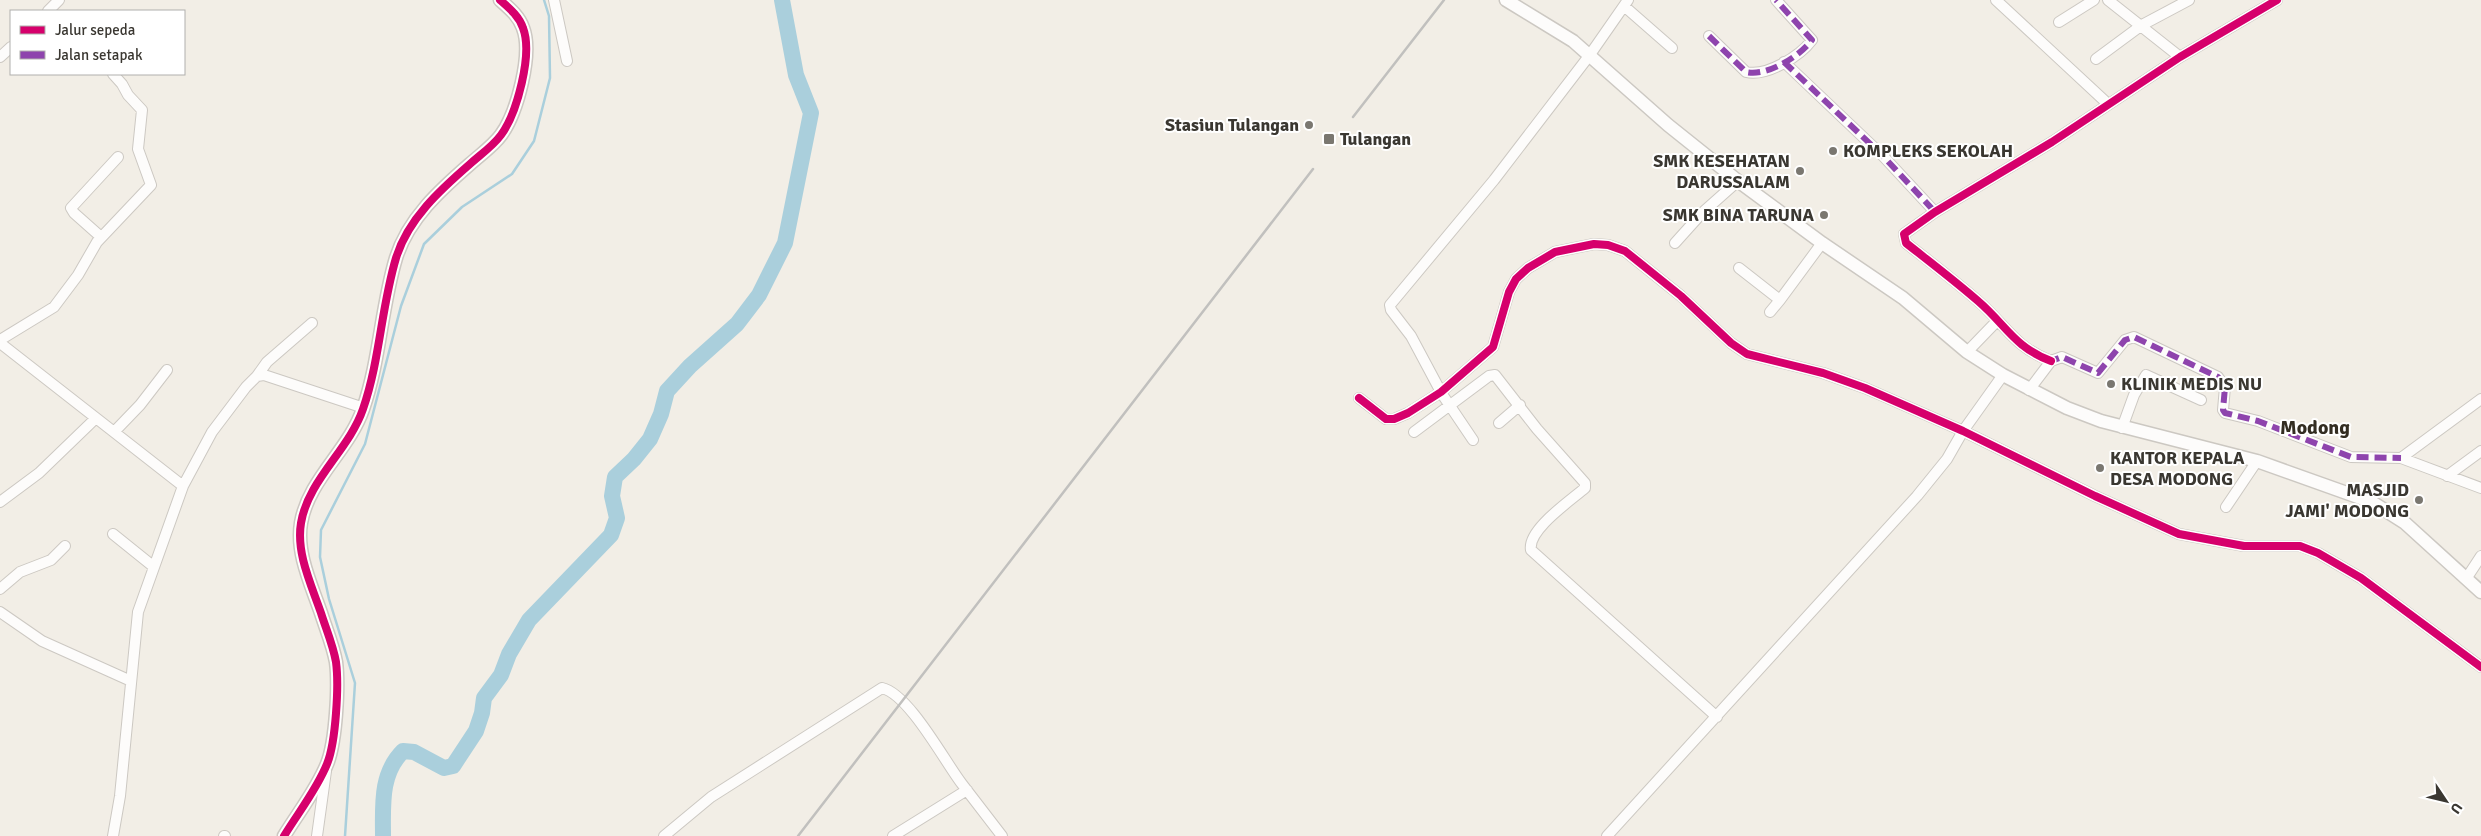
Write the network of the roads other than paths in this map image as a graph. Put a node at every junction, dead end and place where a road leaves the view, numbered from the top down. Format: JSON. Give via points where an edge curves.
{"nodes":[{"id":1,"x":500,"y":0,"type":"edge"},
{"id":2,"x":554,"y":0,"type":"edge"},
{"id":3,"x":1506,"y":0,"type":"edge"},
{"id":4,"x":1776,"y":0,"type":"edge"},
{"id":5,"x":1996,"y":0,"type":"edge"},
{"id":6,"x":2094,"y":0,"type":"edge"},
{"id":7,"x":2108,"y":0,"type":"edge"},
{"id":8,"x":2189,"y":0,"type":"edge"},
{"id":9,"x":2277,"y":0,"type":"edge"},
{"id":10,"x":1626,"y":3,"type":"edge"},
{"id":11,"x":2059,"y":22,"type":"dead end"},
{"id":12,"x":2142,"y":25,"type":"junction"},
{"id":13,"x":1709,"y":36,"type":"dead end"},
{"id":14,"x":10,"y":48,"type":"edge"},
{"id":15,"x":1672,"y":48,"type":"dead end"},
{"id":16,"x":1589,"y":56,"type":"junction"},
{"id":17,"x":0,"y":57,"type":"edge"},
{"id":18,"x":2180,"y":57,"type":"junction"},
{"id":19,"x":2096,"y":59,"type":"dead end"},
{"id":20,"x":567,"y":61,"type":"dead end"},
{"id":21,"x":1784,"y":62,"type":"junction"},
{"id":22,"x":114,"y":75,"type":"edge"},
{"id":23,"x":2108,"y":104,"type":"junction"},
{"id":24,"x":118,"y":158,"type":"dead end"},
{"id":25,"x":1738,"y":181,"type":"junction"},
{"id":26,"x":1935,"y":212,"type":"junction"},
{"id":27,"x":101,"y":237,"type":"junction"},
{"id":28,"x":1675,"y":243,"type":"dead end"},
{"id":29,"x":1822,"y":243,"type":"junction"},
{"id":30,"x":1739,"y":268,"type":"dead end"},
{"id":31,"x":1780,"y":300,"type":"junction"},
{"id":32,"x":1770,"y":312,"type":"dead end"},
{"id":33,"x":1997,"y":321,"type":"junction"},
{"id":34,"x":312,"y":323,"type":"dead end"},
{"id":35,"x":0,"y":341,"type":"edge"},
{"id":36,"x":1967,"y":352,"type":"junction"},
{"id":37,"x":2051,"y":361,"type":"junction"},
{"id":38,"x":167,"y":370,"type":"dead end"},
{"id":39,"x":2003,"y":375,"type":"junction"},
{"id":40,"x":257,"y":376,"type":"junction"},
{"id":41,"x":2029,"y":390,"type":"junction"},
{"id":42,"x":1359,"y":398,"type":"dead end"},
{"id":43,"x":1444,"y":399,"type":"junction"},
{"id":44,"x":2201,"y":400,"type":"dead end"},
{"id":45,"x":2481,"y":400,"type":"edge"},
{"id":46,"x":1520,"y":405,"type":"junction"},
{"id":47,"x":364,"y":408,"type":"junction"},
{"id":48,"x":96,"y":418,"type":"junction"},
{"id":49,"x":1499,"y":423,"type":"dead end"},
{"id":50,"x":2122,"y":428,"type":"junction"},
{"id":51,"x":114,"y":432,"type":"junction"},
{"id":52,"x":1414,"y":432,"type":"dead end"},
{"id":53,"x":1960,"y":437,"type":"junction"},
{"id":54,"x":1473,"y":440,"type":"dead end"},
{"id":55,"x":2481,"y":451,"type":"edge"},
{"id":56,"x":2401,"y":458,"type":"junction"},
{"id":57,"x":2257,"y":460,"type":"junction"},
{"id":58,"x":2447,"y":476,"type":"junction"},
{"id":59,"x":183,"y":486,"type":"junction"},
{"id":60,"x":2481,"y":488,"type":"edge"},
{"id":61,"x":0,"y":502,"type":"edge"},
{"id":62,"x":2226,"y":507,"type":"dead end"},
{"id":63,"x":113,"y":534,"type":"dead end"},
{"id":64,"x":65,"y":546,"type":"dead end"},
{"id":65,"x":2481,"y":556,"type":"edge"},
{"id":66,"x":154,"y":566,"type":"junction"},
{"id":67,"x":2466,"y":579,"type":"junction"},
{"id":68,"x":0,"y":589,"type":"edge"},
{"id":69,"x":2481,"y":592,"type":"edge"},
{"id":70,"x":0,"y":612,"type":"edge"},
{"id":71,"x":2481,"y":667,"type":"edge"},
{"id":72,"x":131,"y":681,"type":"junction"},
{"id":73,"x":1717,"y":717,"type":"junction"},
{"id":74,"x":327,"y":765,"type":"junction"},
{"id":75,"x":967,"y":790,"type":"junction"},
{"id":76,"x":113,"y":836,"type":"edge"},
{"id":77,"x":284,"y":836,"type":"edge"},
{"id":78,"x":317,"y":836,"type":"edge"},
{"id":79,"x":664,"y":836,"type":"edge"},
{"id":80,"x":893,"y":836,"type":"edge"},
{"id":81,"x":1002,"y":836,"type":"edge"},
{"id":82,"x":1607,"y":836,"type":"edge"}],
"edges":[{"from":1,"to":47,"type":"street","via":[[514,12],[524,30],[526,47],[517,100],[501,136],[444,186],[425,208],[399,252]]},
{"from":2,"to":20,"type":"street"},
{"from":3,"to":16,"type":"street","via":[[1554,28]]},
{"from":4,"to":21,"type":"street","via":[[1812,40]]},
{"from":5,"to":23,"type":"street"},
{"from":6,"to":11,"type":"street"},
{"from":7,"to":12,"type":"street"},
{"from":8,"to":12,"type":"street"},
{"from":9,"to":18,"type":"street"},
{"from":10,"to":15,"type":"street"},
{"from":10,"to":16,"type":"street"},
{"from":12,"to":18,"type":"street"},
{"from":12,"to":19,"type":"street"},
{"from":13,"to":21,"type":"street","via":[[1746,72],[1762,72]]},
{"from":14,"to":17,"type":"street"},
{"from":16,"to":25,"type":"street","via":[[1668,126]]},
{"from":16,"to":43,"type":"street","via":[[1494,180],[1390,305],[1390,310],[1420,351]]},
{"from":18,"to":23,"type":"street"},
{"from":21,"to":26,"type":"street","via":[[1883,156]]},
{"from":22,"to":27,"type":"street","via":[[142,110],[138,149],[151,183]]},
{"from":23,"to":26,"type":"street","via":[[2052,142]]},
{"from":24,"to":27,"type":"street","via":[[71,208]]},
{"from":25,"to":28,"type":"street","via":[[1702,212]]},
{"from":25,"to":29,"type":"street"},
{"from":26,"to":33,"type":"street","via":[[1905,233],[1904,240],[1978,301]]},
{"from":27,"to":35,"type":"street","via":[[54,307]]},
{"from":29,"to":31,"type":"street"},
{"from":29,"to":36,"type":"street","via":[[1903,298]]},
{"from":30,"to":31,"type":"street"},
{"from":31,"to":32,"type":"street"},
{"from":33,"to":36,"type":"street"},
{"from":33,"to":37,"type":"street","via":[[2022,345]]},
{"from":34,"to":40,"type":"street","via":[[267,362]]},
{"from":35,"to":48,"type":"street"},
{"from":36,"to":39,"type":"street"},
{"from":37,"to":41,"type":"street"},
{"from":37,"to":56,"type":"street","via":[[2062,357],[2099,372],[2125,340],[2134,336],[2218,377],[2225,387],[2223,410],[2226,413],[2258,421],[2351,457]]},
{"from":38,"to":51,"type":"street"},
{"from":39,"to":41,"type":"street"},
{"from":39,"to":53,"type":"street"},
{"from":40,"to":47,"type":"street","via":[[264,374]]},
{"from":40,"to":59,"type":"street","via":[[212,432]]},
{"from":41,"to":50,"type":"street"},
{"from":42,"to":43,"type":"street","via":[[1386,419],[1394,419]]},
{"from":43,"to":46,"type":"street","via":[[1493,374]]},
{"from":43,"to":52,"type":"street"},
{"from":43,"to":53,"type":"street","via":[[1493,347],[1516,279],[1555,252],[1608,244],[1625,251],[1681,296],[1739,350],[1866,388]]},
{"from":43,"to":54,"type":"street"},
{"from":44,"to":50,"type":"street","via":[[2146,375]]},
{"from":45,"to":56,"type":"street"},
{"from":46,"to":49,"type":"street"},
{"from":46,"to":73,"type":"street","via":[[1585,483],[1585,488],[1532,537],[1532,550]]},
{"from":47,"to":74,"type":"street","via":[[344,448],[305,507],[299,535],[308,576],[336,664],[333,733]]},
{"from":48,"to":51,"type":"street"},
{"from":48,"to":61,"type":"street","via":[[39,473]]},
{"from":50,"to":57,"type":"street"},
{"from":51,"to":59,"type":"street"},
{"from":53,"to":71,"type":"street","via":[[2180,534],[2244,546],[2300,546],[2318,553],[2361,578]]},
{"from":53,"to":73,"type":"street","via":[[1917,496]]},
{"from":55,"to":58,"type":"street"},
{"from":56,"to":58,"type":"street"},
{"from":57,"to":62,"type":"street"},
{"from":57,"to":67,"type":"street","via":[[2353,494],[2390,513]]},
{"from":58,"to":60,"type":"street"},
{"from":59,"to":66,"type":"street"},
{"from":63,"to":66,"type":"street"},
{"from":64,"to":68,"type":"street","via":[[52,560],[20,572]]},
{"from":65,"to":67,"type":"street"},
{"from":66,"to":72,"type":"street","via":[[138,612]]},
{"from":67,"to":69,"type":"street"},
{"from":70,"to":72,"type":"street","via":[[42,641]]},
{"from":72,"to":76,"type":"street"},
{"from":73,"to":82,"type":"street"},
{"from":74,"to":77,"type":"street"},
{"from":74,"to":78,"type":"street"},
{"from":75,"to":79,"type":"street","via":[[918,719],[892,692],[882,688],[711,797]]},
{"from":75,"to":80,"type":"street"},
{"from":75,"to":81,"type":"street"}]}
